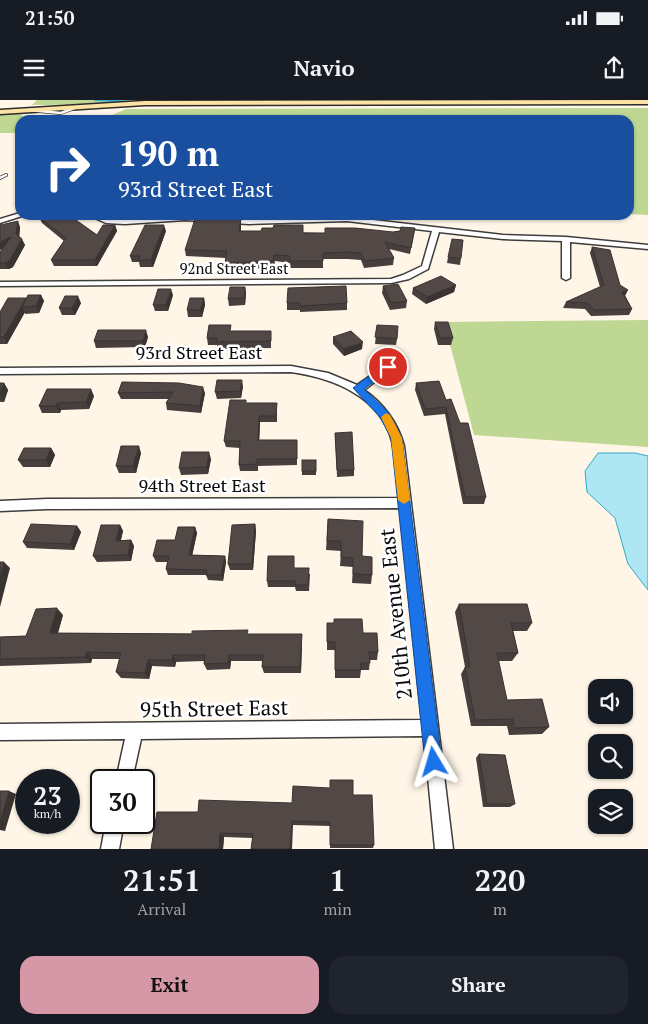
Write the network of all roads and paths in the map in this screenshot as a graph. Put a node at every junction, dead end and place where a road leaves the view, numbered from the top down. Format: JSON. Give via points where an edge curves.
{"nodes":[{"id":1,"x":29,"y":100,"type":"edge"},
{"id":2,"x":648,"y":102,"type":"edge"},
{"id":3,"x":22,"y":109,"type":"junction"},
{"id":4,"x":0,"y":112,"type":"edge"},
{"id":5,"x":6,"y":175,"type":"dead end"},
{"id":6,"x":0,"y":178,"type":"edge"},
{"id":7,"x":15,"y":216,"type":"edge"},
{"id":8,"x":106,"y":220,"type":"edge"},
{"id":9,"x":154,"y":220,"type":"edge"},
{"id":10,"x":220,"y":220,"type":"edge"},
{"id":11,"x":317,"y":220,"type":"edge"},
{"id":12,"x":356,"y":220,"type":"edge"},
{"id":13,"x":0,"y":221,"type":"edge"},
{"id":14,"x":436,"y":229,"type":"junction"},
{"id":15,"x":566,"y":239,"type":"junction"},
{"id":16,"x":648,"y":247,"type":"edge"},
{"id":17,"x":566,"y":278,"type":"dead end"},
{"id":18,"x":0,"y":284,"type":"edge"},
{"id":19,"x":388,"y":367,"type":"dead end"},
{"id":20,"x":0,"y":371,"type":"edge"},
{"id":21,"x":358,"y":388,"type":"junction"},
{"id":22,"x":404,"y":503,"type":"junction"},
{"id":23,"x":0,"y":506,"type":"edge"},
{"id":24,"x":429,"y":728,"type":"junction"},
{"id":25,"x":0,"y":732,"type":"edge"},
{"id":26,"x":134,"y":732,"type":"junction"},
{"id":27,"x":126,"y":769,"type":"edge"},
{"id":28,"x":113,"y":834,"type":"edge"},
{"id":29,"x":110,"y":849,"type":"edge"},
{"id":30,"x":444,"y":849,"type":"edge"}],
"edges":[{"from":1,"to":3,"type":"street"},
{"from":2,"to":3,"type":"street","via":[[145,103]]},
{"from":3,"to":4,"type":"street"},
{"from":5,"to":6,"type":"lane"},
{"from":7,"to":13,"type":"street"},
{"from":8,"to":9,"type":"street"},
{"from":10,"to":11,"type":"street"},
{"from":12,"to":14,"type":"street"},
{"from":14,"to":15,"type":"street","via":[[502,237]]},
{"from":14,"to":18,"type":"street","name":"92nd Street East","via":[[425,267],[415,274],[391,281]]},
{"from":15,"to":16,"type":"street"},
{"from":15,"to":17,"type":"street"},
{"from":19,"to":21,"type":"street"},
{"from":20,"to":21,"type":"street","name":"93rd Street East","via":[[291,369],[309,371]]},
{"from":21,"to":22,"type":"street","name":"210th Avenue East","via":[[385,415],[396,438]]},
{"from":22,"to":23,"type":"street","name":"94th Street East"},
{"from":22,"to":24,"type":"street","name":"210th Avenue East"},
{"from":24,"to":26,"type":"street","name":"95th Street East"},
{"from":24,"to":30,"type":"street","name":"210th Avenue East"},
{"from":25,"to":26,"type":"street","name":"95th Street East"},
{"from":26,"to":27,"type":"street"},
{"from":28,"to":29,"type":"street"}]}
